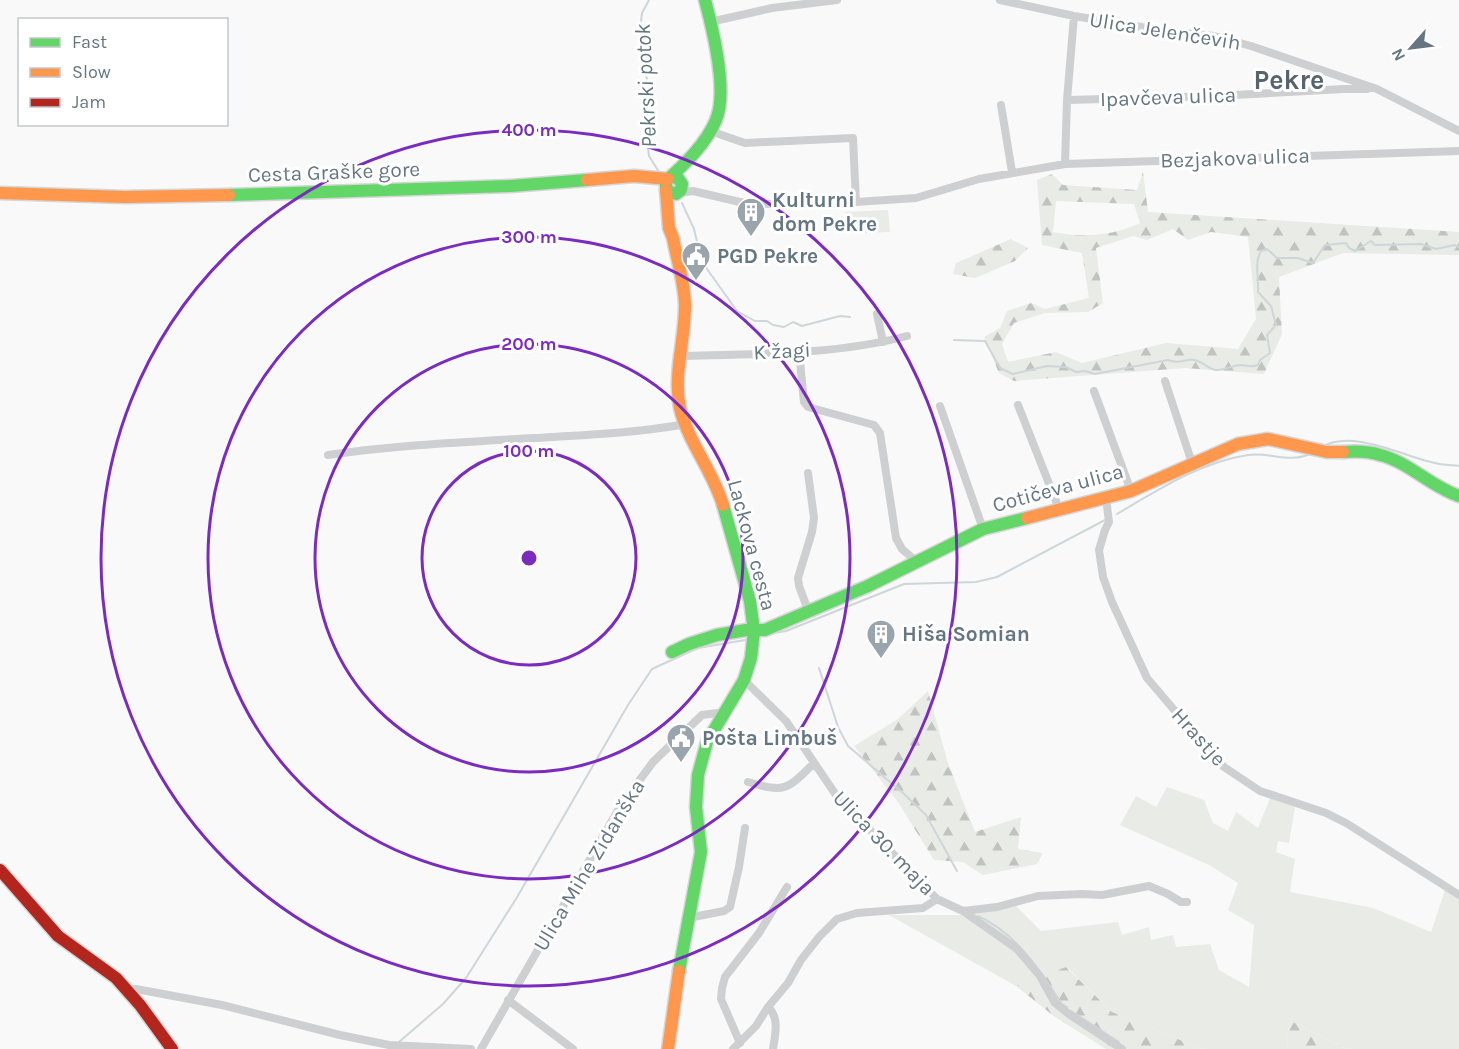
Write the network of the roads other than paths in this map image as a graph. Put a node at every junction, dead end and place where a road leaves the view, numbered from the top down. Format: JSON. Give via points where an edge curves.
{"nodes":[{"id":1,"x":705,"y":0,"type":"edge"},
{"id":2,"x":837,"y":0,"type":"edge"},
{"id":3,"x":1000,"y":0,"type":"edge"},
{"id":4,"x":1074,"y":16,"type":"junction"},
{"id":5,"x":710,"y":22,"type":"junction"},
{"id":6,"x":1377,"y":89,"type":"junction"},
{"id":7,"x":1067,"y":100,"type":"junction"},
{"id":8,"x":1001,"y":105,"type":"dead end"},
{"id":9,"x":710,"y":131,"type":"junction"},
{"id":10,"x":1459,"y":131,"type":"edge"},
{"id":11,"x":1459,"y":151,"type":"edge"},
{"id":12,"x":1065,"y":164,"type":"junction"},
{"id":13,"x":1012,"y":172,"type":"junction"},
{"id":14,"x":673,"y":186,"type":"junction"},
{"id":15,"x":0,"y":193,"type":"edge"},
{"id":16,"x":856,"y":202,"type":"junction"},
{"id":17,"x":877,"y":314,"type":"dead end"},
{"id":18,"x":907,"y":336,"type":"dead end"},
{"id":19,"x":884,"y":342,"type":"junction"},
{"id":20,"x":799,"y":351,"type":"junction"},
{"id":21,"x":681,"y":356,"type":"junction"},
{"id":22,"x":1165,"y":381,"type":"dead end"},
{"id":23,"x":1094,"y":391,"type":"dead end"},
{"id":24,"x":1018,"y":405,"type":"dead end"},
{"id":25,"x":940,"y":406,"type":"dead end"},
{"id":26,"x":686,"y":424,"type":"junction"},
{"id":27,"x":328,"y":455,"type":"dead end"},
{"id":28,"x":1192,"y":463,"type":"junction"},
{"id":29,"x":808,"y":473,"type":"dead end"},
{"id":30,"x":1131,"y":490,"type":"junction"},
{"id":31,"x":1459,"y":496,"type":"edge"},
{"id":32,"x":1106,"y":498,"type":"junction"},
{"id":33,"x":1059,"y":509,"type":"junction"},
{"id":34,"x":983,"y":529,"type":"junction"},
{"id":35,"x":917,"y":562,"type":"junction"},
{"id":36,"x":808,"y":610,"type":"junction"},
{"id":37,"x":754,"y":631,"type":"junction"},
{"id":38,"x":672,"y":652,"type":"dead end"},
{"id":39,"x":744,"y":680,"type":"junction"},
{"id":40,"x":725,"y":712,"type":"junction"},
{"id":41,"x":814,"y":763,"type":"junction"},
{"id":42,"x":748,"y":782,"type":"dead end"},
{"id":43,"x":745,"y":828,"type":"dead end"},
{"id":44,"x":0,"y":870,"type":"edge"},
{"id":45,"x":787,"y":887,"type":"dead end"},
{"id":46,"x":1459,"y":895,"type":"edge"},
{"id":47,"x":938,"y":899,"type":"junction"},
{"id":48,"x":1187,"y":902,"type":"dead end"},
{"id":49,"x":963,"y":911,"type":"junction"},
{"id":50,"x":688,"y":918,"type":"junction"},
{"id":51,"x":128,"y":991,"type":"junction"},
{"id":52,"x":508,"y":1000,"type":"junction"},
{"id":53,"x":768,"y":1007,"type":"junction"},
{"id":54,"x":736,"y":1046,"type":"edge"},
{"id":55,"x":409,"y":1048,"type":"edge"},
{"id":56,"x":172,"y":1049,"type":"edge"},
{"id":57,"x":471,"y":1049,"type":"edge"},
{"id":58,"x":481,"y":1049,"type":"edge"},
{"id":59,"x":573,"y":1049,"type":"edge"},
{"id":60,"x":668,"y":1049,"type":"edge"},
{"id":61,"x":773,"y":1049,"type":"edge"},
{"id":62,"x":1122,"y":1049,"type":"edge"}],
"edges":[{"from":1,"to":5,"type":"street"},
{"from":2,"to":5,"type":"street","via":[[772,8]]},
{"from":3,"to":4,"type":"street","name":"Ulica Jelenčevih"},
{"from":4,"to":6,"type":"street","name":"Ulica Jelenčevih","via":[[1223,39]]},
{"from":4,"to":7,"type":"street","name":"Ipavčeva ulica"},
{"from":5,"to":9,"type":"street","via":[[720,99],[720,111]]},
{"from":6,"to":7,"type":"street","name":"Ipavčeva ulica"},
{"from":6,"to":10,"type":"street","name":"Ulica Jelenčevih"},
{"from":7,"to":12,"type":"street","name":"Ipavčeva ulica"},
{"from":8,"to":13,"type":"street"},
{"from":9,"to":14,"type":"street","name":"Lackova cesta","via":[[684,164]]},
{"from":9,"to":16,"type":"street","via":[[745,143],[853,138]]},
{"from":11,"to":12,"type":"street","name":"Bezjakova ulica"},
{"from":12,"to":13,"type":"street","name":"Bezjakova ulica"},
{"from":13,"to":16,"type":"street","name":"Bezjakova ulica","via":[[916,198]]},
{"from":14,"to":15,"type":"street","name":"Cesta Graške gore","via":[[634,176],[503,186],[283,194],[125,197]]},
{"from":14,"to":16,"type":"street","name":"Bezjakova ulica","via":[[753,204]]},
{"from":14,"to":21,"type":"street","name":"Lackova cesta","via":[[668,220],[685,305]]},
{"from":17,"to":19,"type":"street"},
{"from":18,"to":19,"type":"street","name":"K žagi"},
{"from":19,"to":20,"type":"street","name":"K žagi"},
{"from":20,"to":21,"type":"street","name":"K žagi"},
{"from":20,"to":35,"type":"street","via":[[804,402],[808,407],[874,425],[880,433],[896,538]]},
{"from":21,"to":26,"type":"street","name":"Lackova cesta","via":[[678,381]]},
{"from":22,"to":28,"type":"street"},
{"from":23,"to":30,"type":"street"},
{"from":24,"to":33,"type":"street"},
{"from":25,"to":34,"type":"street"},
{"from":26,"to":27,"type":"street","via":[[606,434],[440,443]]},
{"from":26,"to":37,"type":"street","name":"Lackova cesta","via":[[718,488]]},
{"from":28,"to":30,"type":"street","name":"Cotičeva ulica"},
{"from":28,"to":31,"type":"street","name":"Cotičeva ulica","via":[[1238,444],[1268,440],[1317,450],[1359,451],[1382,455]]},
{"from":29,"to":36,"type":"street","via":[[814,518],[798,578]]},
{"from":30,"to":32,"type":"street","name":"Cotičeva ulica"},
{"from":32,"to":33,"type":"street","name":"Cotičeva ulica"},
{"from":32,"to":46,"type":"street","name":"Hrastje","via":[[1109,522],[1099,550],[1112,602],[1147,678],[1224,767],[1260,791],[1346,823]]},
{"from":33,"to":34,"type":"street","name":"Cotičeva ulica"},
{"from":34,"to":35,"type":"street","name":"Cotičeva ulica"},
{"from":35,"to":36,"type":"street","name":"Cotičeva ulica"},
{"from":36,"to":37,"type":"street","name":"Cotičeva ulica","via":[[765,630]]},
{"from":37,"to":38,"type":"street","name":"Cotičeva ulica","via":[[711,638]]},
{"from":37,"to":39,"type":"street","name":"Lackova cesta"},
{"from":39,"to":40,"type":"street","name":"Lackova cesta"},
{"from":39,"to":41,"type":"street","name":"Ulica 30. maja","via":[[786,721]]},
{"from":40,"to":50,"type":"street","name":"Lackova cesta","via":[[707,742],[698,775],[700,852]]},
{"from":40,"to":52,"type":"street","name":"Ulica Mihe Zidanška","via":[[702,715],[653,762],[621,805]]},
{"from":41,"to":42,"type":"street","via":[[785,788],[771,789]]},
{"from":41,"to":47,"type":"street","name":"Ulica 30. maja","via":[[836,795]]},
{"from":43,"to":50,"type":"street","via":[[730,907]]},
{"from":44,"to":51,"type":"street","via":[[58,936]]},
{"from":45,"to":54,"type":"street","via":[[759,933],[725,977],[721,999]]},
{"from":47,"to":49,"type":"street","name":"Ulica 30. maja"},
{"from":47,"to":53,"type":"street","via":[[923,908],[857,913],[837,919],[819,937]]},
{"from":48,"to":49,"type":"street","via":[[1149,886],[1102,895],[1038,896]]},
{"from":49,"to":62,"type":"street","via":[[1017,949],[1040,976],[1055,1003]]},
{"from":50,"to":60,"type":"street","name":"Lackova cesta"},
{"from":51,"to":55,"type":"street","via":[[136,989],[222,1005]]},
{"from":51,"to":56,"type":"street"},
{"from":52,"to":58,"type":"street","name":"Ulica Mihe Zidanška"},
{"from":52,"to":59,"type":"street"},
{"from":53,"to":54,"type":"street"},
{"from":53,"to":61,"type":"street","via":[[775,1019]]},
{"from":55,"to":57,"type":"street"}]}
